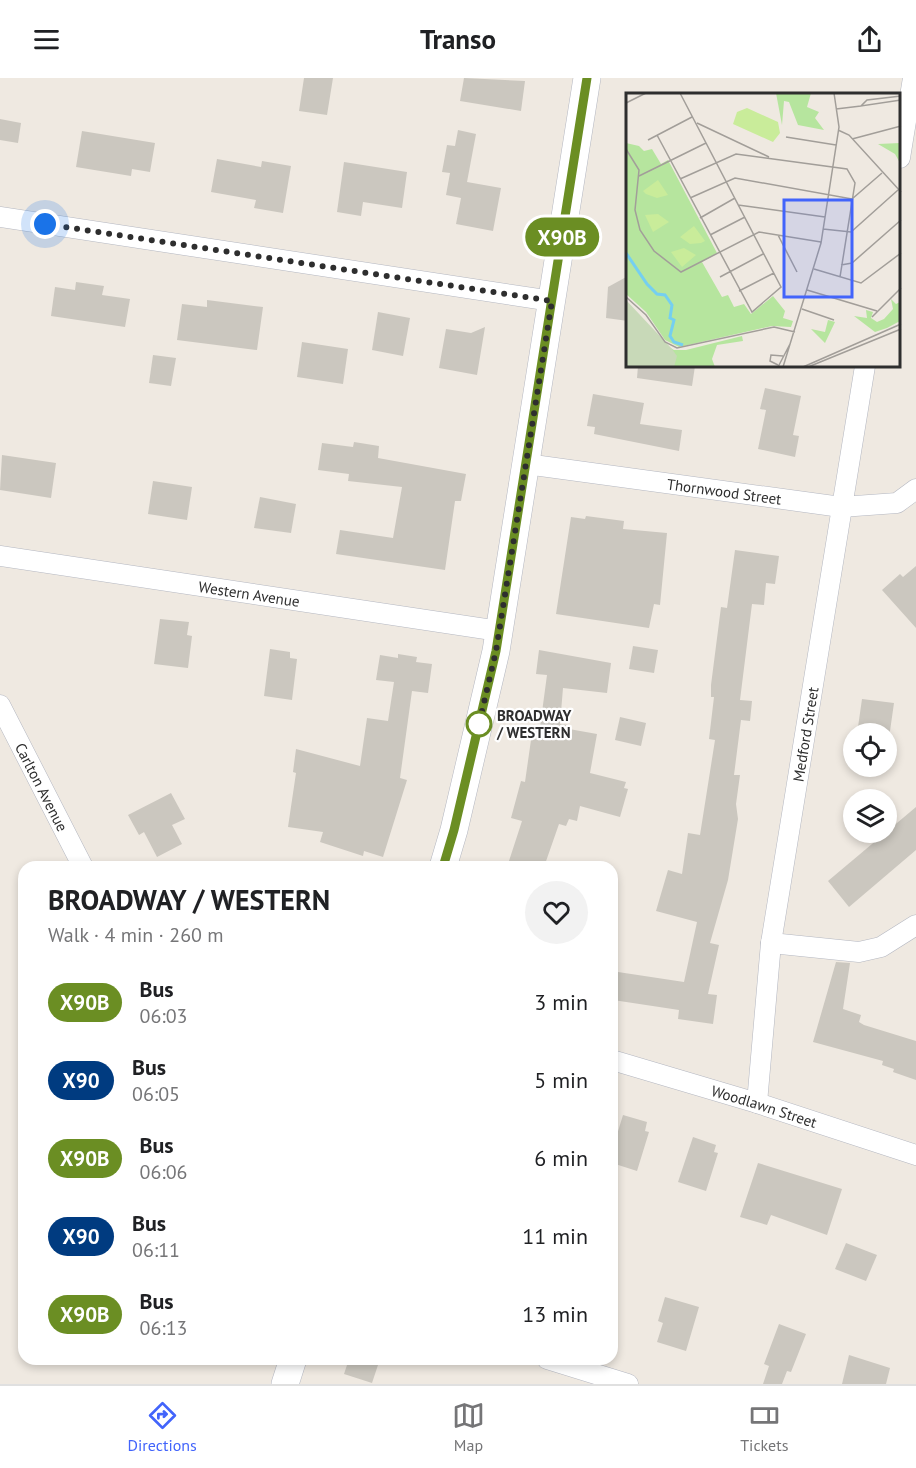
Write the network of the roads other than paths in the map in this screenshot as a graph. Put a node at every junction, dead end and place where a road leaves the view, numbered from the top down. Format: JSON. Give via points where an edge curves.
{"nodes":[{"id":1,"x":587,"y":78,"type":"edge"},
{"id":2,"x":913,"y":78,"type":"edge"},
{"id":3,"x":901,"y":152,"type":"edge"},
{"id":4,"x":0,"y":218,"type":"edge"},
{"id":5,"x":552,"y":301,"type":"junction"},
{"id":6,"x":865,"y":368,"type":"edge"},
{"id":7,"x":526,"y":464,"type":"junction"},
{"id":8,"x":916,"y":489,"type":"edge"},
{"id":9,"x":842,"y":507,"type":"junction"},
{"id":10,"x":0,"y":556,"type":"edge"},
{"id":11,"x":499,"y":631,"type":"junction"},
{"id":12,"x":0,"y":705,"type":"edge"},
{"id":13,"x":80,"y":861,"type":"edge"},
{"id":14,"x":445,"y":861,"type":"edge"},
{"id":15,"x":916,"y":925,"type":"edge"},
{"id":16,"x":771,"y":943,"type":"junction"},
{"id":17,"x":618,"y":1062,"type":"edge"},
{"id":18,"x":757,"y":1103,"type":"junction"},
{"id":19,"x":916,"y":1155,"type":"edge"},
{"id":20,"x":291,"y":1365,"type":"edge"},
{"id":21,"x":566,"y":1365,"type":"edge"},
{"id":22,"x":285,"y":1384,"type":"edge"},
{"id":23,"x":628,"y":1384,"type":"edge"}],
"edges":[{"from":1,"to":5,"type":"main road"},
{"from":2,"to":3,"type":"street"},
{"from":4,"to":5,"type":"street"},
{"from":5,"to":7,"type":"main road"},
{"from":6,"to":9,"type":"street","name":"Medford Street"},
{"from":7,"to":9,"type":"street","name":"Thornwood Street"},
{"from":7,"to":11,"type":"main road"},
{"from":8,"to":9,"type":"street","name":"Thornwood Street","via":[[897,504]]},
{"from":9,"to":16,"type":"street","name":"Medford Street"},
{"from":10,"to":11,"type":"street","name":"Western Avenue"},
{"from":11,"to":14,"type":"main road"},
{"from":12,"to":13,"type":"street","name":"Carlton Avenue"},
{"from":15,"to":16,"type":"street","via":[[881,947],[860,952]]},
{"from":16,"to":18,"type":"street","name":"Medford Street"},
{"from":17,"to":18,"type":"street","name":"Woodlawn Street"},
{"from":18,"to":19,"type":"street","name":"Woodlawn Street"},
{"from":20,"to":22,"type":"main road"},
{"from":21,"to":23,"type":"street"}]}
